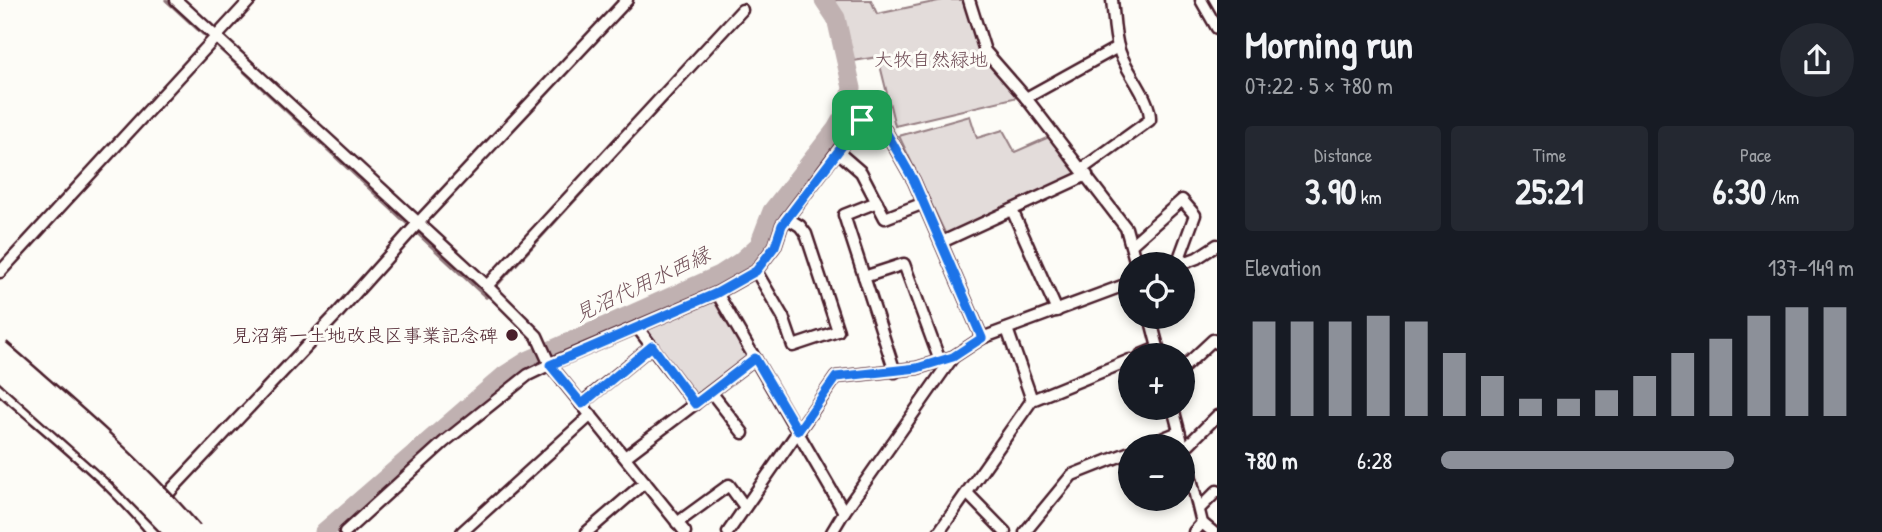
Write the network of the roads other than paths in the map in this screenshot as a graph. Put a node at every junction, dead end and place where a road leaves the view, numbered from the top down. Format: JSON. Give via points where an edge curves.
{"nodes":[{"id":1,"x":176,"y":0,"type":"edge"},
{"id":2,"x":250,"y":0,"type":"edge"},
{"id":3,"x":627,"y":0,"type":"edge"},
{"id":4,"x":969,"y":0,"type":"edge"},
{"id":5,"x":1112,"y":0,"type":"edge"},
{"id":6,"x":1201,"y":0,"type":"edge"},
{"id":7,"x":741,"y":10,"type":"dead end"},
{"id":8,"x":1217,"y":28,"type":"edge"},
{"id":9,"x":216,"y":36,"type":"junction"},
{"id":10,"x":1118,"y":47,"type":"junction"},
{"id":11,"x":1026,"y":98,"type":"junction"},
{"id":12,"x":838,"y":152,"type":"junction"},
{"id":13,"x":1084,"y":172,"type":"junction"},
{"id":14,"x":877,"y":202,"type":"junction"},
{"id":15,"x":924,"y":203,"type":"junction"},
{"id":16,"x":1012,"y":210,"type":"junction"},
{"id":17,"x":787,"y":218,"type":"junction"},
{"id":18,"x":419,"y":222,"type":"junction"},
{"id":19,"x":942,"y":242,"type":"junction"},
{"id":20,"x":1131,"y":245,"type":"junction"},
{"id":21,"x":1217,"y":245,"type":"edge"},
{"id":22,"x":1133,"y":252,"type":"edge"},
{"id":23,"x":1183,"y":252,"type":"edge"},
{"id":24,"x":1195,"y":259,"type":"edge"},
{"id":25,"x":756,"y":271,"type":"junction"},
{"id":26,"x":0,"y":272,"type":"edge"},
{"id":27,"x":864,"y":277,"type":"junction"},
{"id":28,"x":488,"y":286,"type":"junction"},
{"id":29,"x":1118,"y":288,"type":"edge"},
{"id":30,"x":717,"y":293,"type":"junction"},
{"id":31,"x":1057,"y":311,"type":"junction"},
{"id":32,"x":637,"y":327,"type":"junction"},
{"id":33,"x":1007,"y":329,"type":"junction"},
{"id":34,"x":982,"y":338,"type":"junction"},
{"id":35,"x":1217,"y":343,"type":"edge"},
{"id":36,"x":652,"y":346,"type":"junction"},
{"id":37,"x":0,"y":350,"type":"edge"},
{"id":38,"x":953,"y":357,"type":"junction"},
{"id":39,"x":1195,"y":357,"type":"edge"},
{"id":40,"x":755,"y":358,"type":"junction"},
{"id":41,"x":940,"y":361,"type":"junction"},
{"id":42,"x":550,"y":365,"type":"junction"},
{"id":43,"x":1118,"y":365,"type":"edge"},
{"id":44,"x":0,"y":370,"type":"edge"},
{"id":45,"x":895,"y":372,"type":"junction"},
{"id":46,"x":0,"y":388,"type":"edge"},
{"id":47,"x":711,"y":392,"type":"junction"},
{"id":48,"x":1032,"y":400,"type":"junction"},
{"id":49,"x":582,"y":404,"type":"junction"},
{"id":50,"x":695,"y":404,"type":"junction"},
{"id":51,"x":591,"y":415,"type":"junction"},
{"id":52,"x":1217,"y":416,"type":"edge"},
{"id":53,"x":1176,"y":420,"type":"edge"},
{"id":54,"x":798,"y":431,"type":"junction"},
{"id":55,"x":1179,"y":432,"type":"joint"},
{"id":56,"x":743,"y":433,"type":"dead end"},
{"id":57,"x":1174,"y":434,"type":"edge"},
{"id":58,"x":1195,"y":436,"type":"edge"},
{"id":59,"x":625,"y":457,"type":"junction"},
{"id":60,"x":1118,"y":457,"type":"edge"},
{"id":61,"x":645,"y":482,"type":"junction"},
{"id":62,"x":1217,"y":491,"type":"edge"},
{"id":63,"x":967,"y":493,"type":"junction"},
{"id":64,"x":1195,"y":494,"type":"edge"},
{"id":65,"x":746,"y":507,"type":"junction"},
{"id":66,"x":1199,"y":509,"type":"junction"},
{"id":67,"x":844,"y":512,"type":"junction"},
{"id":68,"x":145,"y":522,"type":"junction"},
{"id":69,"x":677,"y":523,"type":"junction"},
{"id":70,"x":1202,"y":523,"type":"junction"},
{"id":71,"x":153,"y":532,"type":"edge"},
{"id":72,"x":174,"y":532,"type":"edge"},
{"id":73,"x":192,"y":532,"type":"edge"},
{"id":74,"x":345,"y":532,"type":"edge"},
{"id":75,"x":461,"y":532,"type":"edge"},
{"id":76,"x":587,"y":532,"type":"edge"},
{"id":77,"x":685,"y":532,"type":"edge"},
{"id":78,"x":728,"y":532,"type":"edge"},
{"id":79,"x":832,"y":532,"type":"edge"},
{"id":80,"x":939,"y":532,"type":"edge"},
{"id":81,"x":1004,"y":532,"type":"edge"},
{"id":82,"x":1024,"y":532,"type":"edge"},
{"id":83,"x":1194,"y":532,"type":"edge"},
{"id":84,"x":1213,"y":532,"type":"edge"}],
"edges":[{"from":1,"to":9,"type":"street"},
{"from":2,"to":9,"type":"street"},
{"from":3,"to":18,"type":"street"},
{"from":4,"to":11,"type":"street","via":[[985,51]]},
{"from":5,"to":10,"type":"street"},
{"from":6,"to":8,"type":"street"},
{"from":7,"to":28,"type":"street"},
{"from":9,"to":18,"type":"street"},
{"from":9,"to":26,"type":"street"},
{"from":10,"to":11,"type":"street"},
{"from":10,"to":13,"type":"street","via":[[1151,111],[1150,120]]},
{"from":11,"to":13,"type":"street"},
{"from":12,"to":14,"type":"street","via":[[861,172]]},
{"from":12,"to":15,"type":"street","via":[[862,120],[885,130]]},
{"from":12,"to":17,"type":"street"},
{"from":13,"to":16,"type":"street"},
{"from":13,"to":20,"type":"street","via":[[1126,228]]},
{"from":14,"to":15,"type":"street","via":[[885,218]]},
{"from":14,"to":27,"type":"street","via":[[844,215]]},
{"from":15,"to":19,"type":"street"},
{"from":16,"to":19,"type":"street"},
{"from":16,"to":31,"type":"street"},
{"from":17,"to":25,"type":"street","via":[[775,246]]},
{"from":17,"to":25,"type":"street","via":[[806,234],[838,331],[793,346],[783,317]]},
{"from":18,"to":28,"type":"street"},
{"from":18,"to":68,"type":"street"},
{"from":19,"to":34,"type":"street"},
{"from":20,"to":22,"type":"street"},
{"from":20,"to":23,"type":"street","via":[[1182,200],[1195,215]]},
{"from":21,"to":24,"type":"street"},
{"from":25,"to":30,"type":"street"},
{"from":27,"to":41,"type":"street","via":[[904,264]]},
{"from":27,"to":45,"type":"street"},
{"from":28,"to":42,"type":"street","via":[[537,336]]},
{"from":29,"to":31,"type":"street"},
{"from":30,"to":32,"type":"street"},
{"from":30,"to":40,"type":"street"},
{"from":31,"to":33,"type":"street"},
{"from":32,"to":36,"type":"street"},
{"from":32,"to":42,"type":"street"},
{"from":33,"to":34,"type":"street"},
{"from":33,"to":48,"type":"street"},
{"from":34,"to":38,"type":"street"},
{"from":35,"to":39,"type":"street","via":[[1213,340]]},
{"from":36,"to":49,"type":"street"},
{"from":36,"to":50,"type":"street"},
{"from":37,"to":73,"type":"highway","bridge":true,"via":[[121,457]]},
{"from":38,"to":41,"type":"street"},
{"from":38,"to":67,"type":"street"},
{"from":40,"to":47,"type":"street"},
{"from":40,"to":54,"type":"street"},
{"from":41,"to":45,"type":"street"},
{"from":42,"to":49,"type":"street"},
{"from":42,"to":74,"type":"street","via":[[528,375],[482,411]]},
{"from":43,"to":48,"type":"street"},
{"from":44,"to":72,"type":"highway","bridge":true,"via":[[118,475]]},
{"from":45,"to":54,"type":"street","via":[[836,377]]},
{"from":46,"to":68,"type":"street"},
{"from":47,"to":50,"type":"street"},
{"from":47,"to":56,"type":"street"},
{"from":48,"to":63,"type":"street"},
{"from":49,"to":51,"type":"street"},
{"from":50,"to":59,"type":"street"},
{"from":51,"to":59,"type":"street"},
{"from":51,"to":75,"type":"street"},
{"from":52,"to":58,"type":"street"},
{"from":53,"to":55,"type":"street"},
{"from":54,"to":65,"type":"street"},
{"from":54,"to":67,"type":"street"},
{"from":55,"to":57,"type":"street"},
{"from":59,"to":61,"type":"street"},
{"from":60,"to":82,"type":"street","via":[[1072,475]]},
{"from":61,"to":69,"type":"street"},
{"from":61,"to":76,"type":"street"},
{"from":62,"to":66,"type":"street"},
{"from":63,"to":80,"type":"street"},
{"from":63,"to":81,"type":"street"},
{"from":64,"to":66,"type":"street"},
{"from":65,"to":69,"type":"street","via":[[729,485]]},
{"from":65,"to":78,"type":"street"},
{"from":66,"to":70,"type":"street"},
{"from":67,"to":79,"type":"street"},
{"from":68,"to":71,"type":"street"},
{"from":69,"to":77,"type":"street"},
{"from":70,"to":83,"type":"street"},
{"from":70,"to":84,"type":"street"}]}
